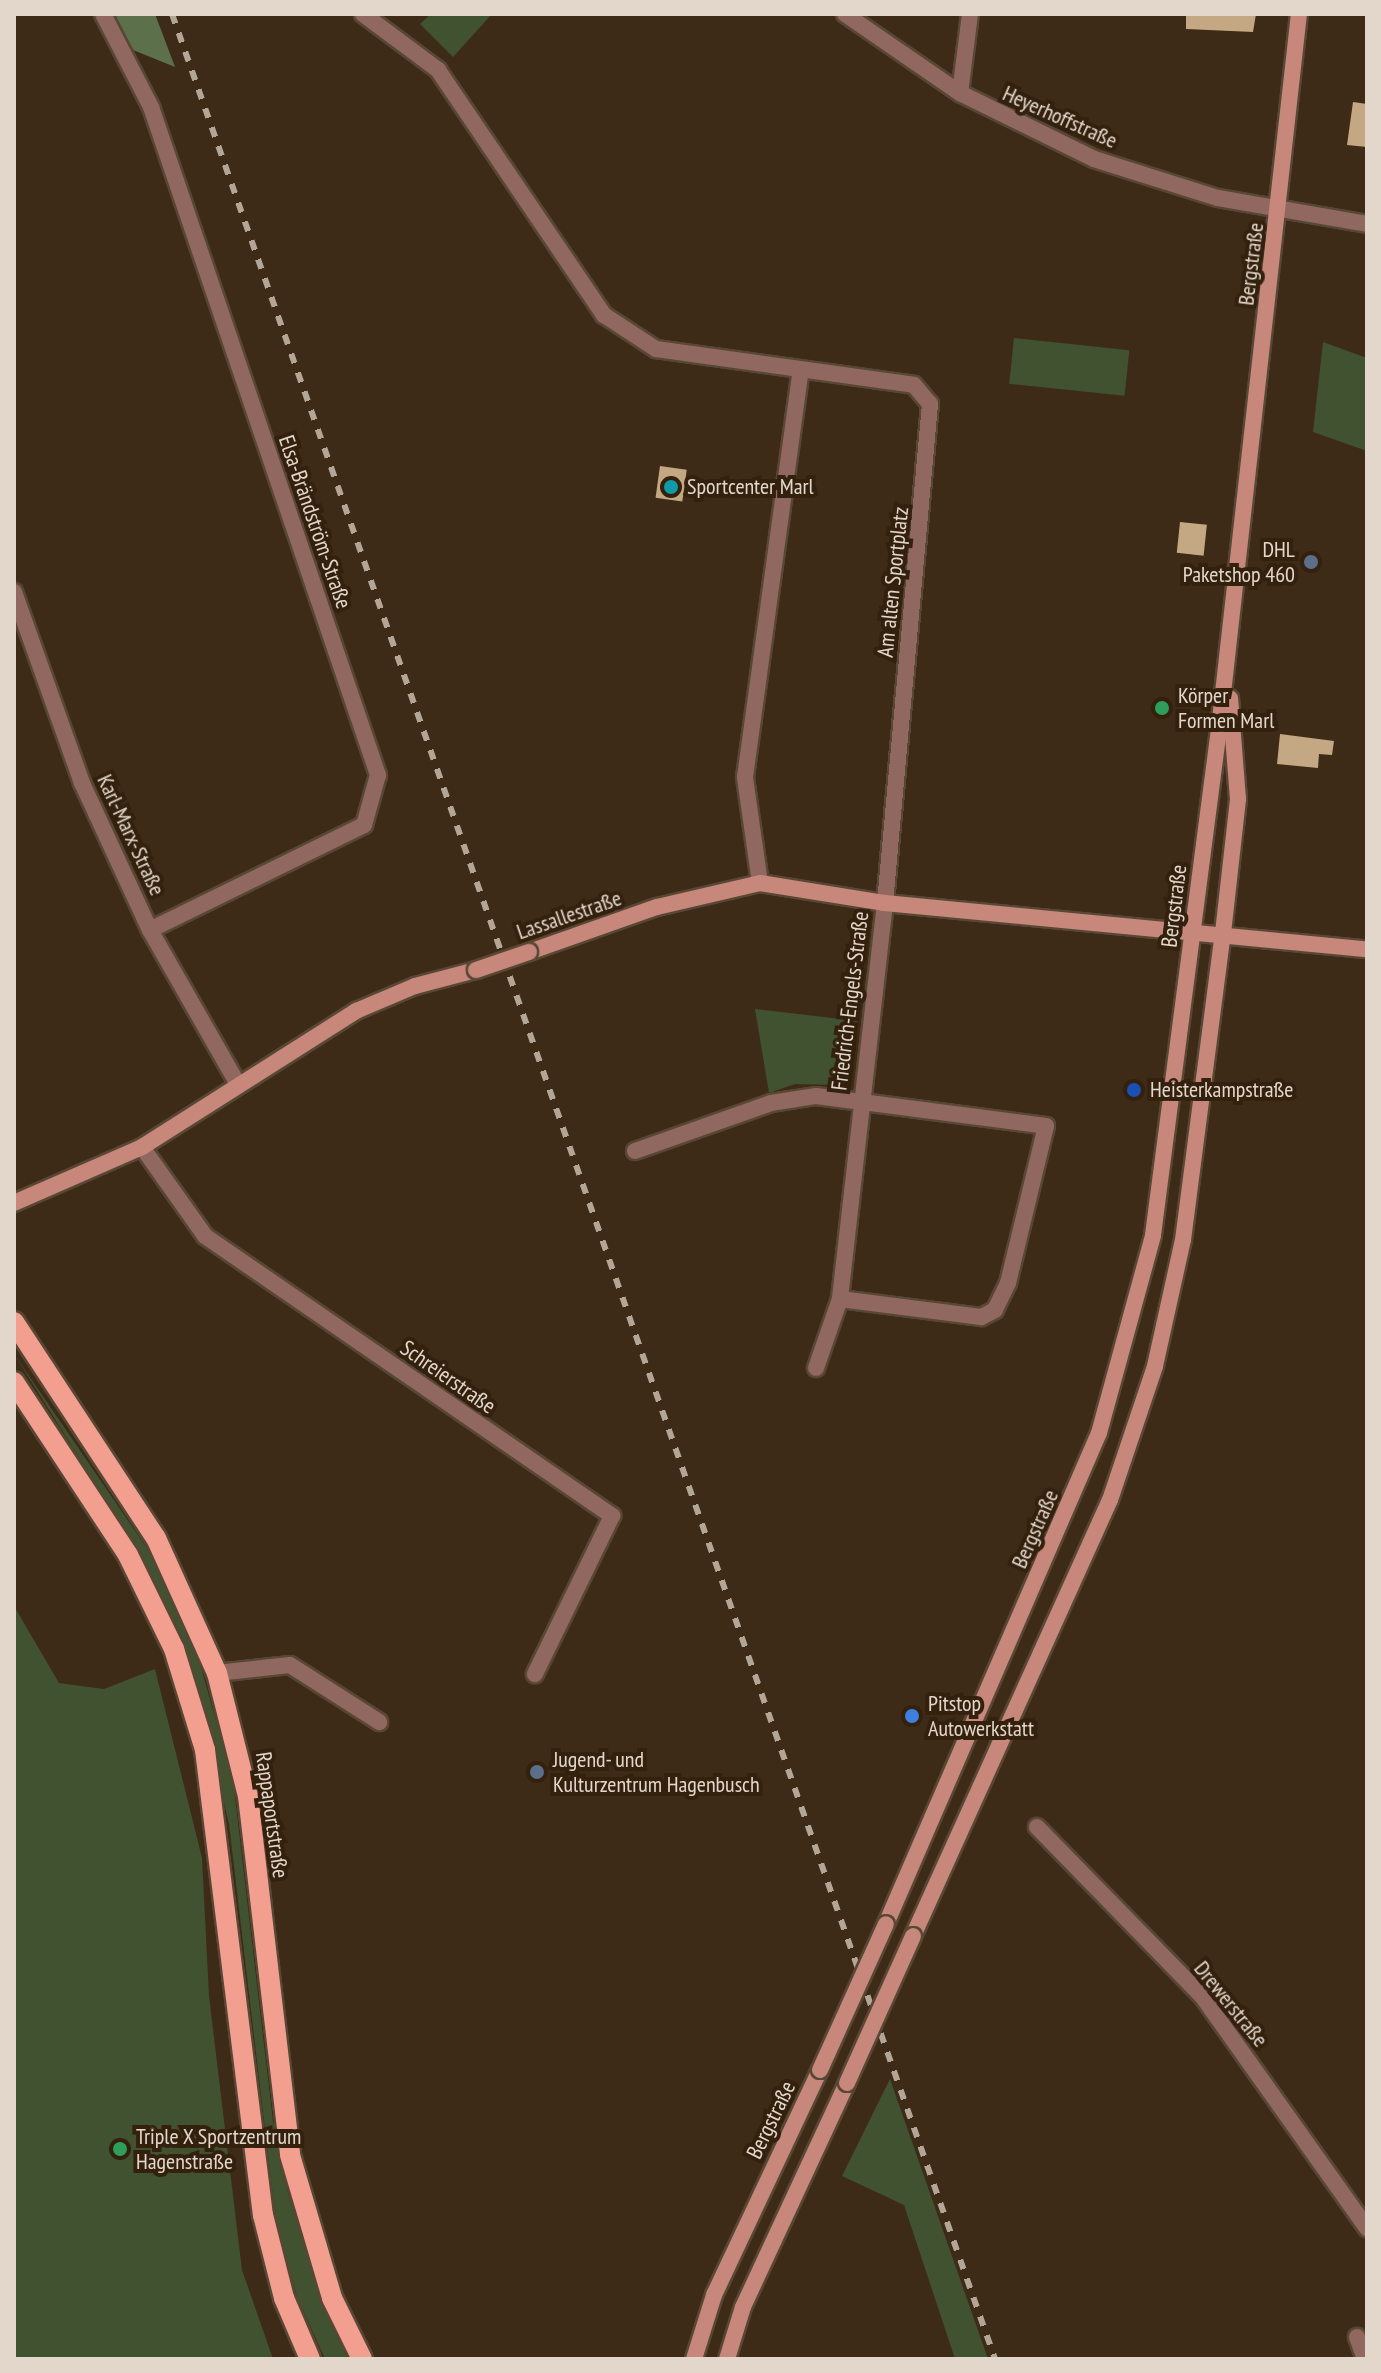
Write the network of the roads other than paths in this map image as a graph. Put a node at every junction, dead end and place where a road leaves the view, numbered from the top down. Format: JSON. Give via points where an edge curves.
{"nodes":[{"id":1,"x":103,"y":14,"type":"edge"},
{"id":2,"x":363,"y":14,"type":"edge"},
{"id":3,"x":845,"y":14,"type":"edge"},
{"id":4,"x":970,"y":14,"type":"edge"},
{"id":5,"x":1299,"y":14,"type":"edge"},
{"id":6,"x":960,"y":93,"type":"junction"},
{"id":7,"x":1280,"y":211,"type":"junction"},
{"id":8,"x":1367,"y":224,"type":"edge"},
{"id":9,"x":801,"y":370,"type":"junction"},
{"id":10,"x":14,"y":592,"type":"edge"},
{"id":11,"x":1227,"y":661,"type":"junction"},
{"id":12,"x":760,"y":883,"type":"junction"},
{"id":13,"x":885,"y":903,"type":"junction"},
{"id":14,"x":1193,"y":929,"type":"junction"},
{"id":15,"x":150,"y":930,"type":"junction"},
{"id":16,"x":1223,"y":933,"type":"junction"},
{"id":17,"x":1367,"y":949,"type":"edge"},
{"id":18,"x":238,"y":1084,"type":"junction"},
{"id":19,"x":859,"y":1104,"type":"junction"},
{"id":20,"x":142,"y":1147,"type":"junction"},
{"id":21,"x":635,"y":1151,"type":"dead end"},
{"id":22,"x":14,"y":1203,"type":"edge"},
{"id":23,"x":840,"y":1299,"type":"junction"},
{"id":24,"x":14,"y":1322,"type":"edge"},
{"id":25,"x":816,"y":1368,"type":"dead end"},
{"id":26,"x":14,"y":1382,"type":"edge"},
{"id":27,"x":217,"y":1673,"type":"junction"},
{"id":28,"x":535,"y":1674,"type":"dead end"},
{"id":29,"x":379,"y":1722,"type":"dead end"},
{"id":30,"x":1037,"y":1827,"type":"dead end"},
{"id":31,"x":1367,"y":2228,"type":"edge"},
{"id":32,"x":1357,"y":2337,"type":"dead end"},
{"id":33,"x":310,"y":2359,"type":"edge"},
{"id":34,"x":362,"y":2359,"type":"edge"},
{"id":35,"x":694,"y":2359,"type":"edge"},
{"id":36,"x":727,"y":2359,"type":"edge"},
{"id":37,"x":1365,"y":2359,"type":"edge"}],
"edges":[{"from":1,"to":15,"type":"street","name":"Elsa-Brändström-Straße","via":[[151,107],[378,775],[364,825]]},
{"from":2,"to":9,"type":"street","name":"Am alten Sportplatz","via":[[438,70],[604,315],[656,349]]},
{"from":3,"to":6,"type":"street","name":"Heyerhoffstraße"},
{"from":4,"to":6,"type":"street"},
{"from":5,"to":7,"type":"main road","name":"Bergstraße"},
{"from":6,"to":7,"type":"street","name":"Heyerhoffstraße","via":[[1094,159]]},
{"from":7,"to":8,"type":"street","name":"Heyerhoffstraße"},
{"from":7,"to":11,"type":"main road","name":"Bergstraße"},
{"from":9,"to":12,"type":"street","via":[[745,777]]},
{"from":9,"to":13,"type":"street","name":"Am alten Sportplatz","via":[[914,385],[930,404]]},
{"from":10,"to":15,"type":"street","name":"Karl-Marx-Straße","via":[[82,783]]},
{"from":11,"to":14,"type":"main road","name":"Bergstraße"},
{"from":11,"to":16,"type":"main road","name":"Bergstraße","via":[[1238,799]]},
{"from":12,"to":13,"type":"main road","name":"Lassallestraße"},
{"from":12,"to":18,"type":"main road","name":"Lassallestraße","bridge":true,"via":[[657,907],[415,986],[356,1011]]},
{"from":13,"to":14,"type":"main road","name":"Lassallestraße"},
{"from":13,"to":19,"type":"street","name":"Friedrich-Engels-Straße"},
{"from":14,"to":16,"type":"main road"},
{"from":14,"to":35,"type":"main road","name":"Bergstraße","bridge":true,"via":[[1153,1235],[1099,1433],[886,1924],[714,2295]]},
{"from":15,"to":18,"type":"street","name":"Karl-Marx-Straße"},
{"from":16,"to":17,"type":"main road"},
{"from":16,"to":36,"type":"main road","name":"Bergstraße","bridge":true,"via":[[1183,1240],[1132,1445],[743,2307]]},
{"from":18,"to":20,"type":"main road","name":"Lassallestraße"},
{"from":19,"to":21,"type":"street","name":"Friedrich-Engels-Straße","via":[[816,1096],[771,1103]]},
{"from":19,"to":23,"type":"street","name":"Friedrich-Engels-Straße"},
{"from":19,"to":23,"type":"street","name":"Friedrich-Engels-Straße","via":[[1046,1126],[1008,1283],[995,1310],[981,1317]]},
{"from":20,"to":22,"type":"main road","name":"Lassallestraße"},
{"from":20,"to":28,"type":"street","name":"Schreierstraße","via":[[205,1236],[612,1516]]},
{"from":23,"to":25,"type":"street","name":"Friedrich-Engels-Straße"},
{"from":24,"to":27,"type":"main road","name":"Rappaportstraße","via":[[156,1538]]},
{"from":26,"to":33,"type":"main road","via":[[128,1555],[174,1649],[205,1750],[263,2215],[284,2298]]},
{"from":27,"to":29,"type":"street","via":[[290,1665]]},
{"from":27,"to":34,"type":"main road","name":"Rappaportstraße","via":[[248,1796],[290,2155],[332,2298]]},
{"from":30,"to":31,"type":"street","name":"Drewerstraße","via":[[1202,1996]]},
{"from":32,"to":37,"type":"street"}]}
